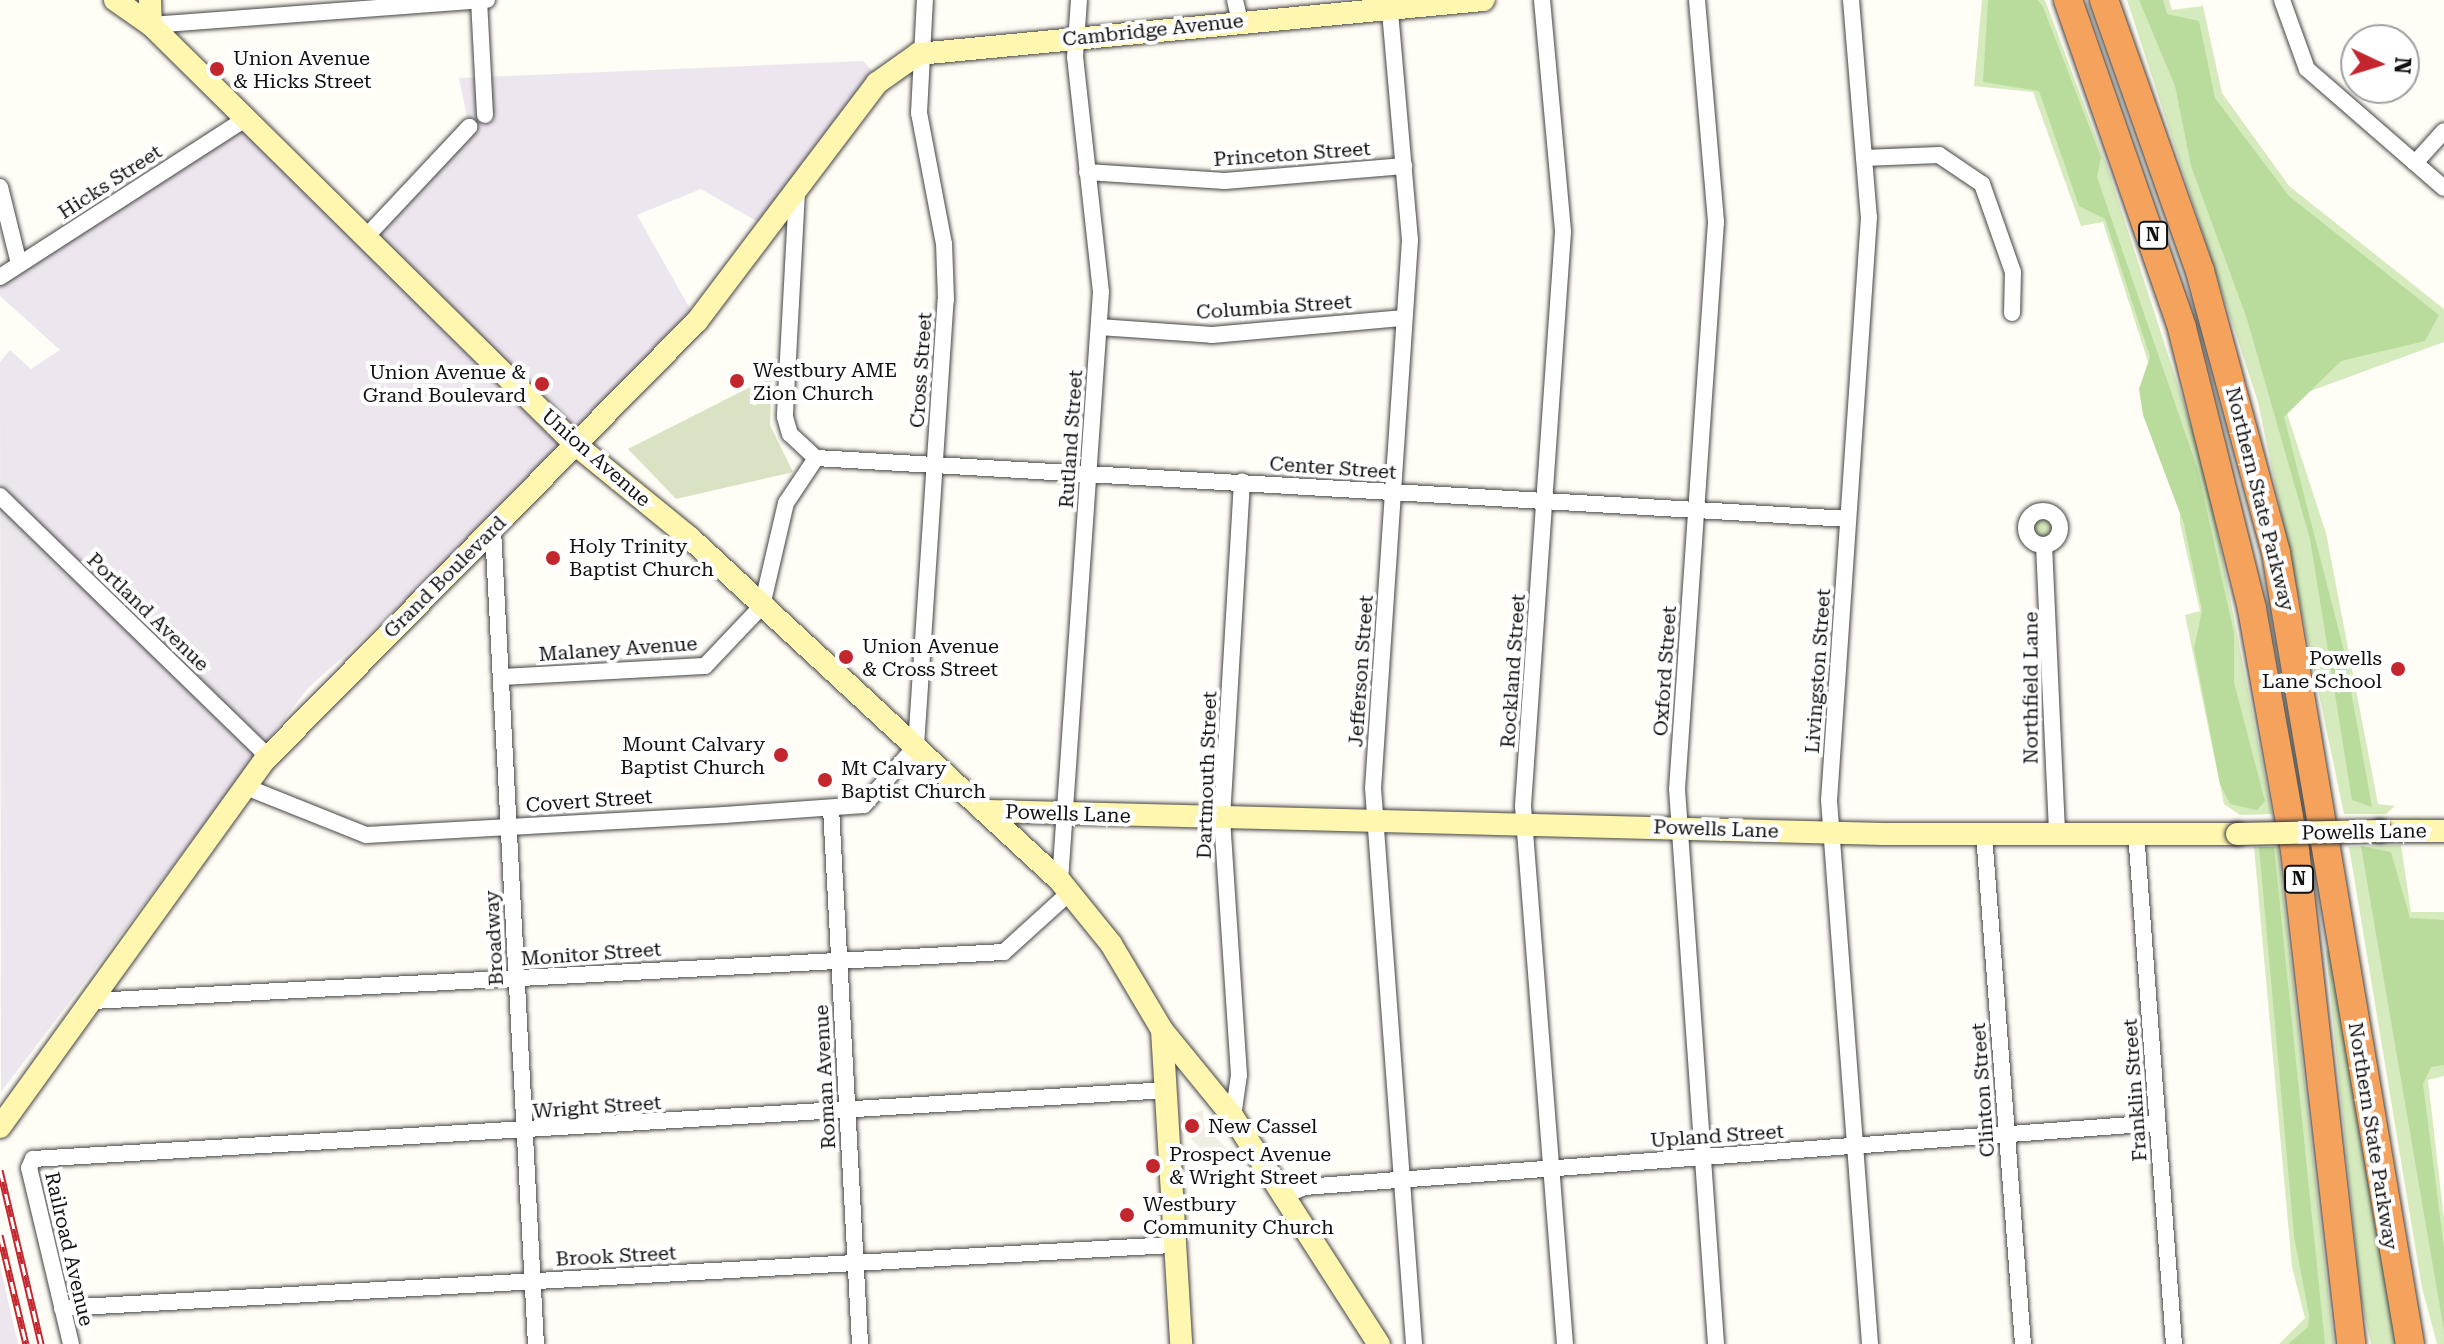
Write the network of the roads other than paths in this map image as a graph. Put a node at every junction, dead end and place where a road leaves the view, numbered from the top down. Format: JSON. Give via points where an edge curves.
{"nodes":[{"id":1,"x":115,"y":0,"type":"edge"},
{"id":2,"x":150,"y":0,"type":"edge"},
{"id":3,"x":479,"y":0,"type":"edge"},
{"id":4,"x":487,"y":0,"type":"edge"},
{"id":5,"x":925,"y":0,"type":"edge"},
{"id":6,"x":1079,"y":0,"type":"edge"},
{"id":7,"x":1483,"y":0,"type":"edge"},
{"id":8,"x":1542,"y":0,"type":"edge"},
{"id":9,"x":1697,"y":0,"type":"edge"},
{"id":10,"x":1851,"y":0,"type":"edge"},
{"id":11,"x":2068,"y":0,"type":"edge"},
{"id":12,"x":2104,"y":0,"type":"edge"},
{"id":13,"x":2282,"y":0,"type":"edge"},
{"id":14,"x":1390,"y":4,"type":"edge"},
{"id":15,"x":324,"y":5,"type":"edge"},
{"id":16,"x":1238,"y":10,"type":"edge"},
{"id":17,"x":151,"y":25,"type":"junction"},
{"id":18,"x":1076,"y":39,"type":"junction"},
{"id":19,"x":918,"y":54,"type":"junction"},
{"id":20,"x":485,"y":115,"type":"dead end"},
{"id":21,"x":242,"y":121,"type":"junction"},
{"id":22,"x":469,"y":127,"type":"dead end"},
{"id":23,"x":2444,"y":131,"type":"edge"},
{"id":24,"x":1864,"y":158,"type":"junction"},
{"id":25,"x":2415,"y":163,"type":"junction"},
{"id":26,"x":1404,"y":166,"type":"junction"},
{"id":27,"x":1087,"y":172,"type":"junction"},
{"id":28,"x":0,"y":187,"type":"edge"},
{"id":29,"x":2444,"y":188,"type":"edge"},
{"id":30,"x":797,"y":192,"type":"junction"},
{"id":31,"x":364,"y":239,"type":"junction"},
{"id":32,"x":19,"y":264,"type":"junction"},
{"id":33,"x":0,"y":277,"type":"edge"},
{"id":34,"x":2012,"y":313,"type":"dead end"},
{"id":35,"x":1404,"y":318,"type":"junction"},
{"id":36,"x":1099,"y":327,"type":"junction"},
{"id":37,"x":576,"y":445,"type":"junction"},
{"id":38,"x":816,"y":458,"type":"junction"},
{"id":39,"x":935,"y":463,"type":"junction"},
{"id":40,"x":1089,"y":472,"type":"junction"},
{"id":41,"x":1242,"y":482,"type":"junction"},
{"id":42,"x":1393,"y":491,"type":"junction"},
{"id":43,"x":0,"y":496,"type":"edge"},
{"id":44,"x":1545,"y":501,"type":"junction"},
{"id":45,"x":1696,"y":510,"type":"junction"},
{"id":46,"x":1848,"y":519,"type":"junction"},
{"id":47,"x":493,"y":530,"type":"junction"},
{"id":48,"x":2044,"y":545,"type":"dead end"},
{"id":49,"x":762,"y":606,"type":"junction"},
{"id":50,"x":501,"y":677,"type":"junction"},
{"id":51,"x":916,"y":746,"type":"junction"},
{"id":52,"x":268,"y":757,"type":"junction"},
{"id":53,"x":246,"y":787,"type":"junction"},
{"id":54,"x":831,"y":808,"type":"junction"},
{"id":55,"x":988,"y":811,"type":"junction"},
{"id":56,"x":1066,"y":816,"type":"junction"},
{"id":57,"x":1222,"y":818,"type":"junction"},
{"id":58,"x":1375,"y":822,"type":"junction"},
{"id":59,"x":508,"y":826,"type":"junction"},
{"id":60,"x":1527,"y":826,"type":"junction"},
{"id":61,"x":1679,"y":828,"type":"junction"},
{"id":62,"x":2057,"y":831,"type":"junction"},
{"id":63,"x":2444,"y":831,"type":"edge"},
{"id":64,"x":2136,"y":832,"type":"junction"},
{"id":65,"x":1831,"y":833,"type":"junction"},
{"id":66,"x":1984,"y":834,"type":"junction"},
{"id":67,"x":1064,"y":887,"type":"junction"},
{"id":68,"x":838,"y":960,"type":"junction"},
{"id":69,"x":517,"y":978,"type":"junction"},
{"id":70,"x":88,"y":1008,"type":"junction"},
{"id":71,"x":1162,"y":1030,"type":"junction"},
{"id":72,"x":1167,"y":1090,"type":"junction"},
{"id":73,"x":847,"y":1112,"type":"junction"},
{"id":74,"x":1233,"y":1117,"type":"junction"},
{"id":75,"x":2158,"y":1123,"type":"junction"},
{"id":76,"x":0,"y":1127,"type":"edge"},
{"id":77,"x":526,"y":1131,"type":"junction"},
{"id":78,"x":2006,"y":1135,"type":"junction"},
{"id":79,"x":1855,"y":1146,"type":"junction"},
{"id":80,"x":1702,"y":1157,"type":"junction"},
{"id":81,"x":30,"y":1163,"type":"joint"},
{"id":82,"x":1551,"y":1168,"type":"junction"},
{"id":83,"x":1401,"y":1179,"type":"junction"},
{"id":84,"x":1281,"y":1197,"type":"junction"},
{"id":85,"x":1173,"y":1245,"type":"junction"},
{"id":86,"x":855,"y":1263,"type":"junction"},
{"id":87,"x":532,"y":1280,"type":"junction"},
{"id":88,"x":62,"y":1308,"type":"junction"},
{"id":89,"x":71,"y":1344,"type":"edge"},
{"id":90,"x":536,"y":1344,"type":"edge"},
{"id":91,"x":860,"y":1344,"type":"edge"},
{"id":92,"x":1181,"y":1344,"type":"edge"},
{"id":93,"x":1379,"y":1344,"type":"edge"},
{"id":94,"x":1414,"y":1344,"type":"edge"},
{"id":95,"x":1565,"y":1344,"type":"edge"},
{"id":96,"x":1716,"y":1344,"type":"edge"},
{"id":97,"x":1870,"y":1344,"type":"edge"},
{"id":98,"x":2023,"y":1344,"type":"edge"},
{"id":99,"x":2174,"y":1344,"type":"edge"},
{"id":100,"x":2351,"y":1344,"type":"edge"},
{"id":101,"x":2410,"y":1344,"type":"edge"}],
"edges":[{"from":1,"to":17,"type":"street","name":"Union Avenue"},
{"from":2,"to":17,"type":"street"},
{"from":3,"to":4,"type":"street"},
{"from":3,"to":15,"type":"street"},
{"from":3,"to":20,"type":"street"},
{"from":5,"to":19,"type":"street","name":"Cross Street"},
{"from":6,"to":18,"type":"street","name":"Rutland Street"},
{"from":7,"to":14,"type":"street","name":"Cambridge Avenue"},
{"from":8,"to":44,"type":"street","name":"Rockland Street","via":[[1563,232]]},
{"from":9,"to":45,"type":"street","name":"Oxford Street","via":[[1716,222]]},
{"from":10,"to":24,"type":"street","name":"Livingston Street"},
{"from":11,"to":100,"type":"highway","name":"Northern State Parkway","number":"N","via":[[2173,297],[2252,609],[2295,850]]},
{"from":12,"to":101,"type":"highway","name":"Northern State Parkway","number":"N","via":[[2200,271],[2276,553]]},
{"from":13,"to":25,"type":"street","via":[[2307,69]]},
{"from":14,"to":16,"type":"street","name":"Cambridge Avenue"},
{"from":14,"to":26,"type":"street","name":"Jefferson Street"},
{"from":15,"to":17,"type":"street"},
{"from":16,"to":18,"type":"street","name":"Cambridge Avenue"},
{"from":17,"to":21,"type":"street","name":"Union Avenue"},
{"from":18,"to":19,"type":"street","name":"Cambridge Avenue"},
{"from":18,"to":27,"type":"street","name":"Rutland Street"},
{"from":19,"to":30,"type":"street","name":"Grand Boulevard","via":[[877,83]]},
{"from":19,"to":39,"type":"street","name":"Cross Street","via":[[922,140],[944,244]]},
{"from":21,"to":31,"type":"street","name":"Union Avenue"},
{"from":21,"to":32,"type":"street","name":"Hicks Street"},
{"from":22,"to":31,"type":"street"},
{"from":23,"to":25,"type":"street"},
{"from":24,"to":34,"type":"street","via":[[1939,155],[1982,184],[2013,272]]},
{"from":24,"to":46,"type":"street","name":"Livingston Street","via":[[1869,217]]},
{"from":25,"to":29,"type":"street"},
{"from":26,"to":27,"type":"street","name":"Princeton Street","via":[[1225,181]]},
{"from":26,"to":35,"type":"street","name":"Jefferson Street"},
{"from":27,"to":36,"type":"street","name":"Rutland Street"},
{"from":28,"to":32,"type":"street"},
{"from":30,"to":37,"type":"street","name":"Grand Boulevard","via":[[725,290]]},
{"from":30,"to":38,"type":"street","via":[[785,417],[790,434]]},
{"from":31,"to":37,"type":"street","name":"Union Avenue"},
{"from":32,"to":33,"type":"street","name":"Hicks Street"},
{"from":35,"to":36,"type":"street","name":"Columbia Street","via":[[1212,335]]},
{"from":35,"to":42,"type":"street","name":"Jefferson Street"},
{"from":36,"to":40,"type":"street","name":"Rutland Street"},
{"from":37,"to":47,"type":"street","name":"Grand Boulevard"},
{"from":37,"to":49,"type":"street","name":"Union Avenue"},
{"from":38,"to":39,"type":"street","name":"Center Street"},
{"from":38,"to":49,"type":"street","via":[[786,503]]},
{"from":39,"to":40,"type":"street","name":"Center Street"},
{"from":39,"to":51,"type":"street","name":"Cross Street"},
{"from":40,"to":41,"type":"street","name":"Center Street"},
{"from":40,"to":56,"type":"street","name":"Rutland Street"},
{"from":41,"to":42,"type":"street","name":"Center Street"},
{"from":41,"to":57,"type":"street","name":"Dartmouth Street"},
{"from":42,"to":44,"type":"street","name":"Center Street"},
{"from":42,"to":58,"type":"street","name":"Jefferson Street"},
{"from":43,"to":52,"type":"street","name":"Portland Avenue"},
{"from":44,"to":45,"type":"street","name":"Center Street"},
{"from":44,"to":60,"type":"street","name":"Rockland Street"},
{"from":45,"to":46,"type":"street","name":"Center Street"},
{"from":45,"to":61,"type":"street","name":"Oxford Street"},
{"from":46,"to":65,"type":"street","name":"Livingston Street"},
{"from":47,"to":50,"type":"street","name":"Broadway"},
{"from":47,"to":52,"type":"street","name":"Grand Boulevard"},
{"from":48,"to":62,"type":"street","name":"Northfield Lane"},
{"from":49,"to":50,"type":"street","name":"Malaney Avenue","via":[[705,666]]},
{"from":49,"to":51,"type":"street","name":"Union Avenue"},
{"from":50,"to":59,"type":"street","name":"Broadway"},
{"from":51,"to":54,"type":"street","name":"Covert Street","via":[[864,805]]},
{"from":51,"to":55,"type":"street","name":"Union Avenue"},
{"from":52,"to":53,"type":"street","name":"Grand Boulevard"},
{"from":53,"to":59,"type":"street","name":"Covert Street","via":[[366,835]]},
{"from":53,"to":70,"type":"street","name":"Grand Boulevard"},
{"from":54,"to":59,"type":"street","name":"Covert Street"},
{"from":54,"to":68,"type":"street","name":"Roman Avenue"},
{"from":55,"to":56,"type":"street","name":"Powells Lane"},
{"from":55,"to":67,"type":"street","name":"Union Avenue"},
{"from":56,"to":57,"type":"street","name":"Powells Lane"},
{"from":56,"to":67,"type":"street","name":"Rutland Street"},
{"from":57,"to":58,"type":"street","name":"Powells Lane"},
{"from":57,"to":74,"type":"street","name":"Dartmouth Street","via":[[1239,1075]]},
{"from":58,"to":60,"type":"street","name":"Powells Lane"},
{"from":58,"to":83,"type":"street","name":"Jefferson Street"},
{"from":59,"to":69,"type":"street","name":"Broadway"},
{"from":60,"to":61,"type":"street","name":"Powells Lane"},
{"from":60,"to":82,"type":"street","name":"Rockland Street"},
{"from":61,"to":65,"type":"street","name":"Powells Lane"},
{"from":61,"to":80,"type":"street","name":"Oxford Street"},
{"from":62,"to":64,"type":"street","name":"Powells Lane"},
{"from":62,"to":66,"type":"street","name":"Powells Lane"},
{"from":63,"to":64,"type":"street","name":"Powells Lane","bridge":true},
{"from":64,"to":75,"type":"street","name":"Franklin Street"},
{"from":65,"to":66,"type":"street","name":"Powells Lane"},
{"from":65,"to":79,"type":"street","name":"Livingston Street"},
{"from":66,"to":78,"type":"street","name":"Clinton Street"},
{"from":67,"to":68,"type":"street","name":"Monitor Street","via":[[1004,952]]},
{"from":67,"to":71,"type":"street","name":"Union Avenue","via":[[1111,944]]},
{"from":68,"to":69,"type":"street","name":"Monitor Street"},
{"from":68,"to":73,"type":"street","name":"Roman Avenue"},
{"from":69,"to":70,"type":"street","name":"Monitor Street"},
{"from":69,"to":77,"type":"street","name":"Broadway"},
{"from":70,"to":76,"type":"street","name":"Grand Boulevard"},
{"from":71,"to":72,"type":"street"},
{"from":71,"to":74,"type":"street","name":"Union Avenue"},
{"from":72,"to":73,"type":"street","name":"Wright Street"},
{"from":72,"to":85,"type":"street"},
{"from":73,"to":77,"type":"street","name":"Wright Street"},
{"from":73,"to":86,"type":"street","name":"Roman Avenue"},
{"from":74,"to":84,"type":"street","name":"Union Avenue"},
{"from":75,"to":78,"type":"street","name":"Upland Street"},
{"from":75,"to":99,"type":"street","name":"Franklin Street"},
{"from":77,"to":81,"type":"street","name":"Wright Street"},
{"from":77,"to":87,"type":"street","name":"Broadway"},
{"from":78,"to":79,"type":"street","name":"Upland Street"},
{"from":78,"to":98,"type":"street","name":"Clinton Street"},
{"from":79,"to":80,"type":"street","name":"Upland Street"},
{"from":79,"to":97,"type":"street","name":"Livingston Street"},
{"from":80,"to":82,"type":"street","name":"Upland Street"},
{"from":80,"to":96,"type":"street","name":"Oxford Street"},
{"from":81,"to":88,"type":"street","name":"Railroad Avenue"},
{"from":82,"to":83,"type":"street","name":"Upland Street"},
{"from":82,"to":95,"type":"street","name":"Rockland Street"},
{"from":83,"to":84,"type":"street","name":"Upland Street","via":[[1304,1187]]},
{"from":83,"to":94,"type":"street","name":"Jefferson Street"},
{"from":84,"to":93,"type":"street","name":"Union Avenue"},
{"from":85,"to":86,"type":"street","name":"Brook Street"},
{"from":85,"to":92,"type":"street"},
{"from":86,"to":87,"type":"street","name":"Brook Street"},
{"from":86,"to":91,"type":"street","name":"Roman Avenue"},
{"from":87,"to":88,"type":"street","name":"Brook Street"},
{"from":87,"to":90,"type":"street","name":"Broadway"},
{"from":88,"to":89,"type":"street","name":"Railroad Avenue"}]}
